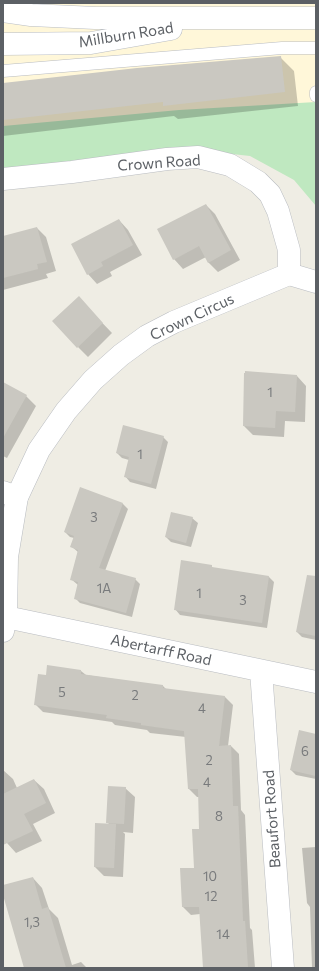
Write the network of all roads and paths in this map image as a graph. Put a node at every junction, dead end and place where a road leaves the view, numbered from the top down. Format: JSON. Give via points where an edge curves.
{"nodes":[{"id":1,"x":3,"y":11,"type":"edge"},
{"id":2,"x":316,"y":18,"type":"edge"},
{"id":3,"x":225,"y":19,"type":"junction"},
{"id":4,"x":3,"y":44,"type":"edge"},
{"id":5,"x":316,"y":48,"type":"edge"},
{"id":6,"x":3,"y":70,"type":"edge"},
{"id":7,"x":316,"y":92,"type":"edge"},
{"id":8,"x":316,"y":96,"type":"edge"},
{"id":9,"x":3,"y":179,"type":"edge"},
{"id":10,"x":289,"y":274,"type":"junction"},
{"id":11,"x":316,"y":282,"type":"edge"},
{"id":12,"x":10,"y":494,"type":"edge"},
{"id":13,"x":4,"y":624,"type":"edge"},
{"id":14,"x":261,"y":671,"type":"junction"},
{"id":15,"x":316,"y":682,"type":"edge"},
{"id":16,"x":283,"y":968,"type":"edge"}],
"edges":[{"from":1,"to":3,"type":"street","name":"Millburn Road","via":[[95,18]]},
{"from":2,"to":3,"type":"street","name":"Millburn Road"},
{"from":3,"to":4,"type":"street","name":"Millburn Road","via":[[91,43]]},
{"from":5,"to":6,"type":"lane","via":[[282,48]]},
{"from":7,"to":8,"type":"lane"},
{"from":9,"to":10,"type":"street","name":"Crown Road","via":[[198,157],[230,165],[258,182],[270,194],[278,211],[288,250]]},
{"from":10,"to":11,"type":"street"},
{"from":10,"to":12,"type":"street","name":"Crown Circus","via":[[174,322],[147,336],[121,355],[93,380],[66,411]]},
{"from":12,"to":13,"type":"street","name":"Crown Circus"},
{"from":13,"to":14,"type":"street","name":"Abertarff Road"},
{"from":14,"to":15,"type":"street","name":"Abertarff Road"},
{"from":14,"to":16,"type":"street","name":"Beaufort Road"}]}
